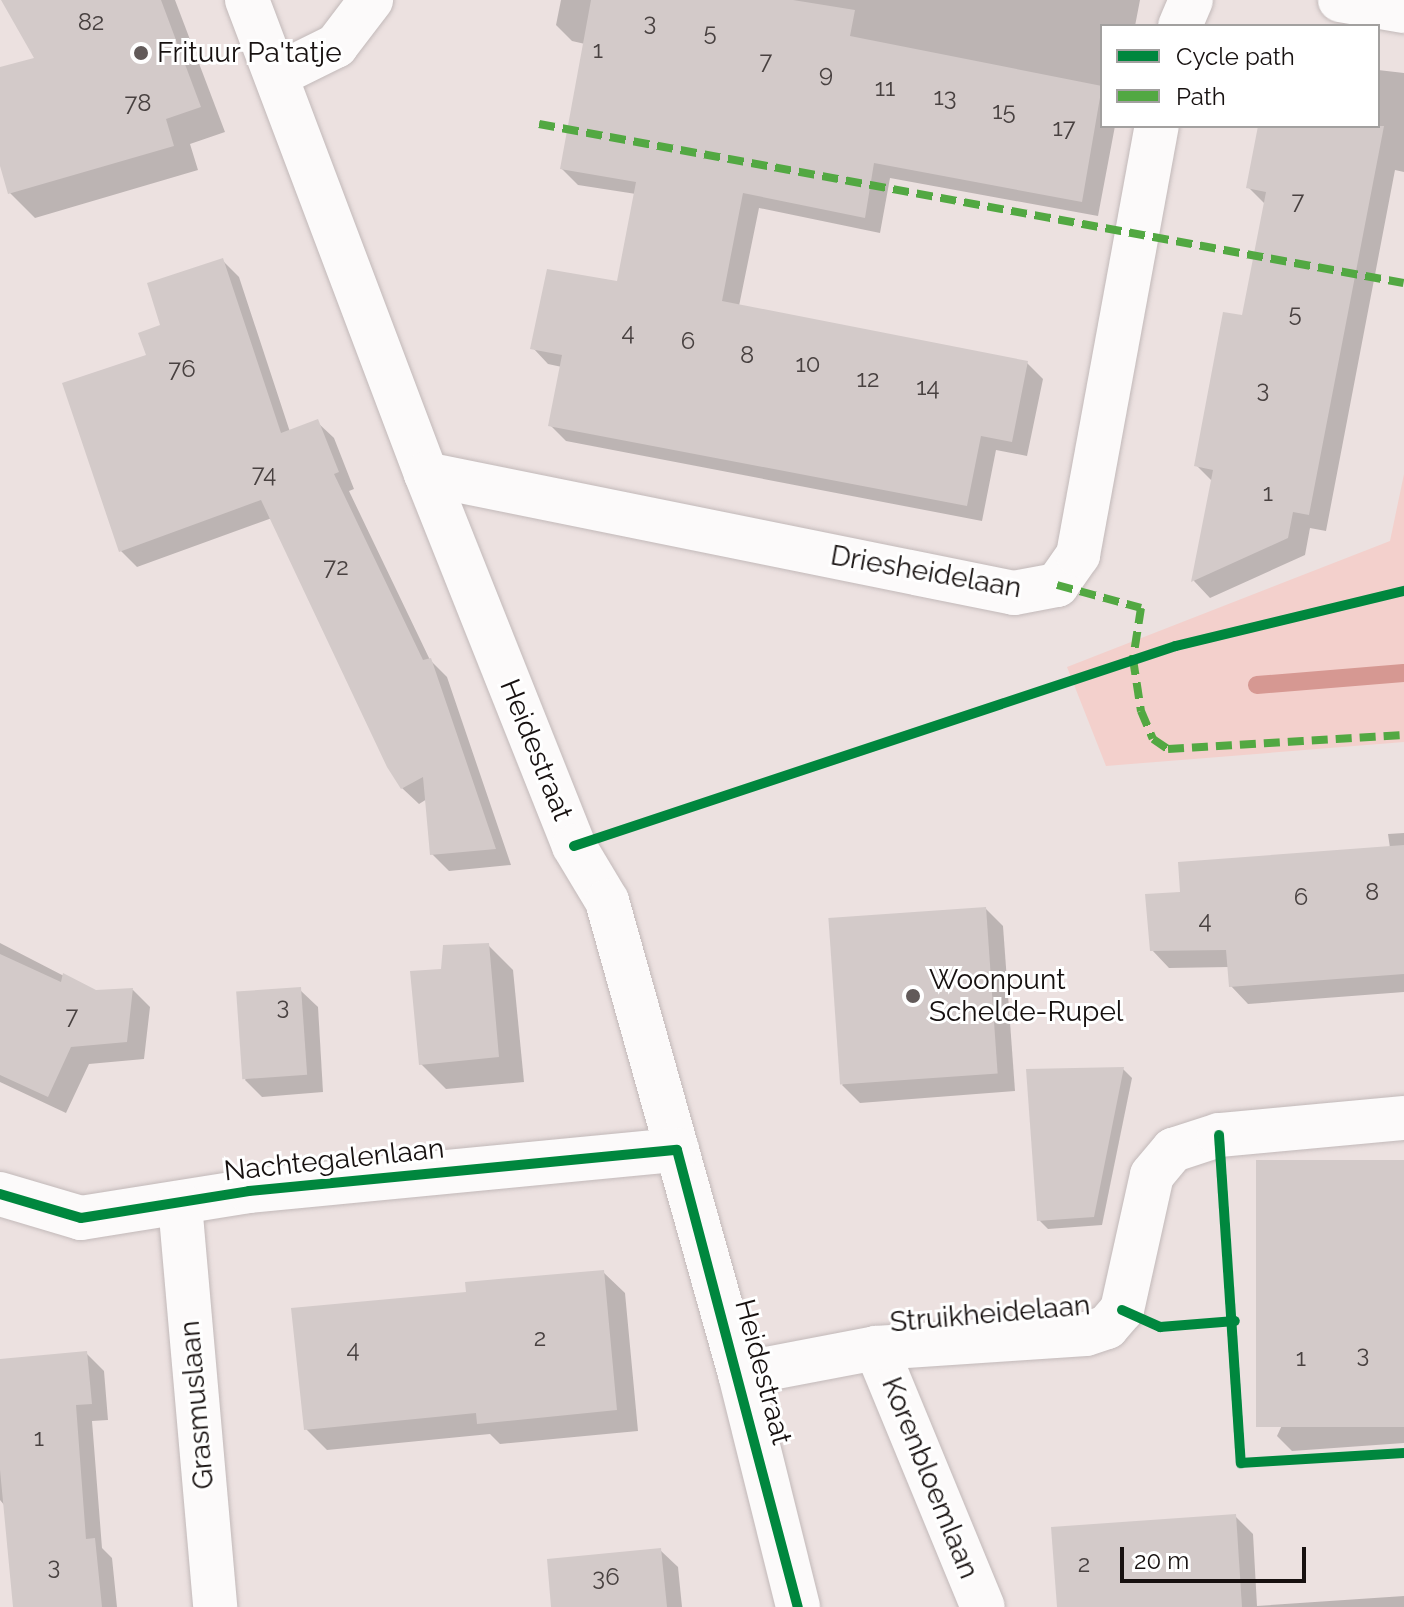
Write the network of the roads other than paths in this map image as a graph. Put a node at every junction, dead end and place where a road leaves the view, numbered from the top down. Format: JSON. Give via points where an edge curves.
{"nodes":[{"id":1,"x":247,"y":0,"type":"edge"},
{"id":2,"x":371,"y":0,"type":"edge"},
{"id":3,"x":1191,"y":0,"type":"edge"},
{"id":4,"x":1340,"y":0,"type":"edge"},
{"id":5,"x":1404,"y":11,"type":"edge"},
{"id":6,"x":1181,"y":24,"type":"edge"},
{"id":7,"x":277,"y":75,"type":"junction"},
{"id":8,"x":1157,"y":128,"type":"edge"},
{"id":9,"x":426,"y":474,"type":"junction"},
{"id":10,"x":1404,"y":1118,"type":"edge"},
{"id":11,"x":677,"y":1150,"type":"junction"},
{"id":12,"x":0,"y":1194,"type":"edge"},
{"id":13,"x":180,"y":1204,"type":"junction"},
{"id":14,"x":876,"y":1348,"type":"junction"},
{"id":15,"x":740,"y":1374,"type":"junction"},
{"id":16,"x":215,"y":1607,"type":"edge"},
{"id":17,"x":798,"y":1607,"type":"edge"},
{"id":18,"x":983,"y":1607,"type":"edge"}],
"edges":[{"from":1,"to":7,"type":"street","name":"Heidestraat"},
{"from":2,"to":7,"type":"street","via":[[336,46]]},
{"from":3,"to":6,"type":"street"},
{"from":4,"to":5,"type":"street"},
{"from":7,"to":9,"type":"street","name":"Heidestraat"},
{"from":8,"to":9,"type":"street","name":"Driesheidelaan","via":[[1078,555],[1057,585],[1014,593]]},
{"from":9,"to":11,"type":"street","name":"Heidestraat","via":[[574,846],[607,901]]},
{"from":10,"to":14,"type":"street","name":"Struikheidelaan","via":[[1219,1135],[1173,1150],[1152,1175],[1122,1310],[1107,1327],[1086,1334]]},
{"from":11,"to":13,"type":"street","name":"Nachtegalenlaan","via":[[249,1191]]},
{"from":11,"to":15,"type":"street","name":"Heidestraat"},
{"from":12,"to":13,"type":"street","name":"Nachtegalenlaan","via":[[81,1218]]},
{"from":13,"to":16,"type":"street","name":"Grasmuslaan"},
{"from":14,"to":15,"type":"street","name":"Struikheidelaan"},
{"from":14,"to":18,"type":"street","name":"Korenbloemlaan"},
{"from":15,"to":17,"type":"street","name":"Heidestraat"}]}
